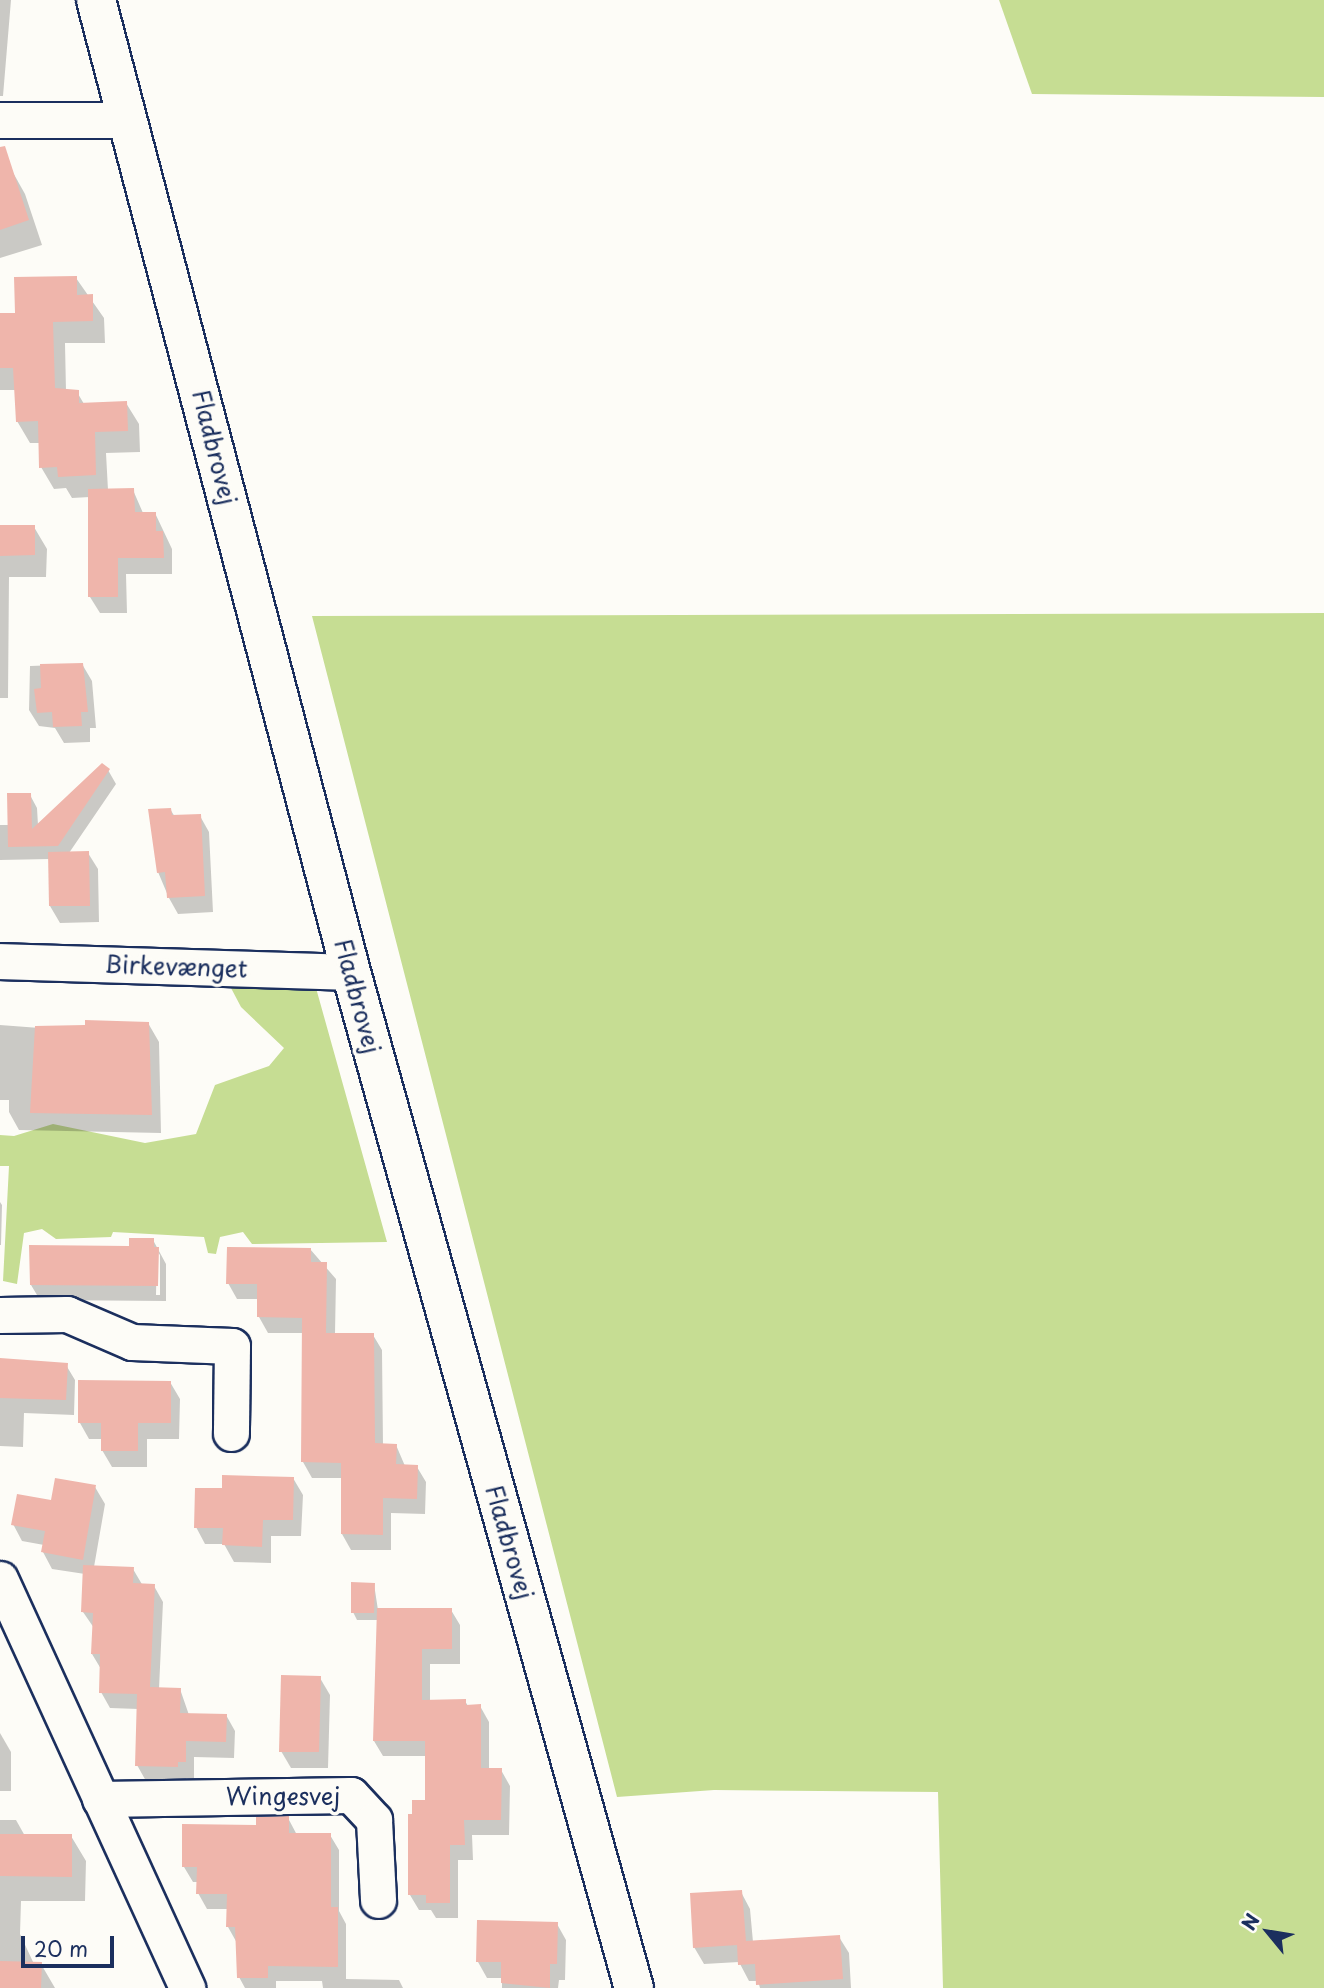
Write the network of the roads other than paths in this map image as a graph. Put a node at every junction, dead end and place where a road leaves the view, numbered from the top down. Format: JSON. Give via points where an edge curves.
{"nodes":[{"id":1,"x":96,"y":0,"type":"edge"},
{"id":2,"x":0,"y":120,"type":"edge"},
{"id":3,"x":128,"y":120,"type":"junction"},
{"id":4,"x":0,"y":961,"type":"edge"},
{"id":5,"x":351,"y":972,"type":"junction"},
{"id":6,"x":0,"y":1315,"type":"edge"},
{"id":7,"x":231,"y":1433,"type":"dead end"},
{"id":8,"x":0,"y":1579,"type":"edge"},
{"id":9,"x":100,"y":1799,"type":"junction"},
{"id":10,"x":378,"y":1900,"type":"dead end"},
{"id":11,"x":187,"y":1988,"type":"edge"},
{"id":12,"x":634,"y":1988,"type":"edge"}],
"edges":[{"from":1,"to":3,"type":"main road","name":"Fladbrovej"},
{"from":2,"to":3,"type":"street"},
{"from":3,"to":5,"type":"main road","name":"Fladbrovej"},
{"from":4,"to":5,"type":"street","name":"Birkevænget"},
{"from":5,"to":12,"type":"main road","name":"Fladbrovej"},
{"from":6,"to":7,"type":"street","via":[[67,1314],[132,1342],[232,1346]]},
{"from":8,"to":9,"type":"street"},
{"from":9,"to":10,"type":"street","name":"Wingesvej","via":[[351,1795],[374,1820]]},
{"from":9,"to":11,"type":"street"}]}
